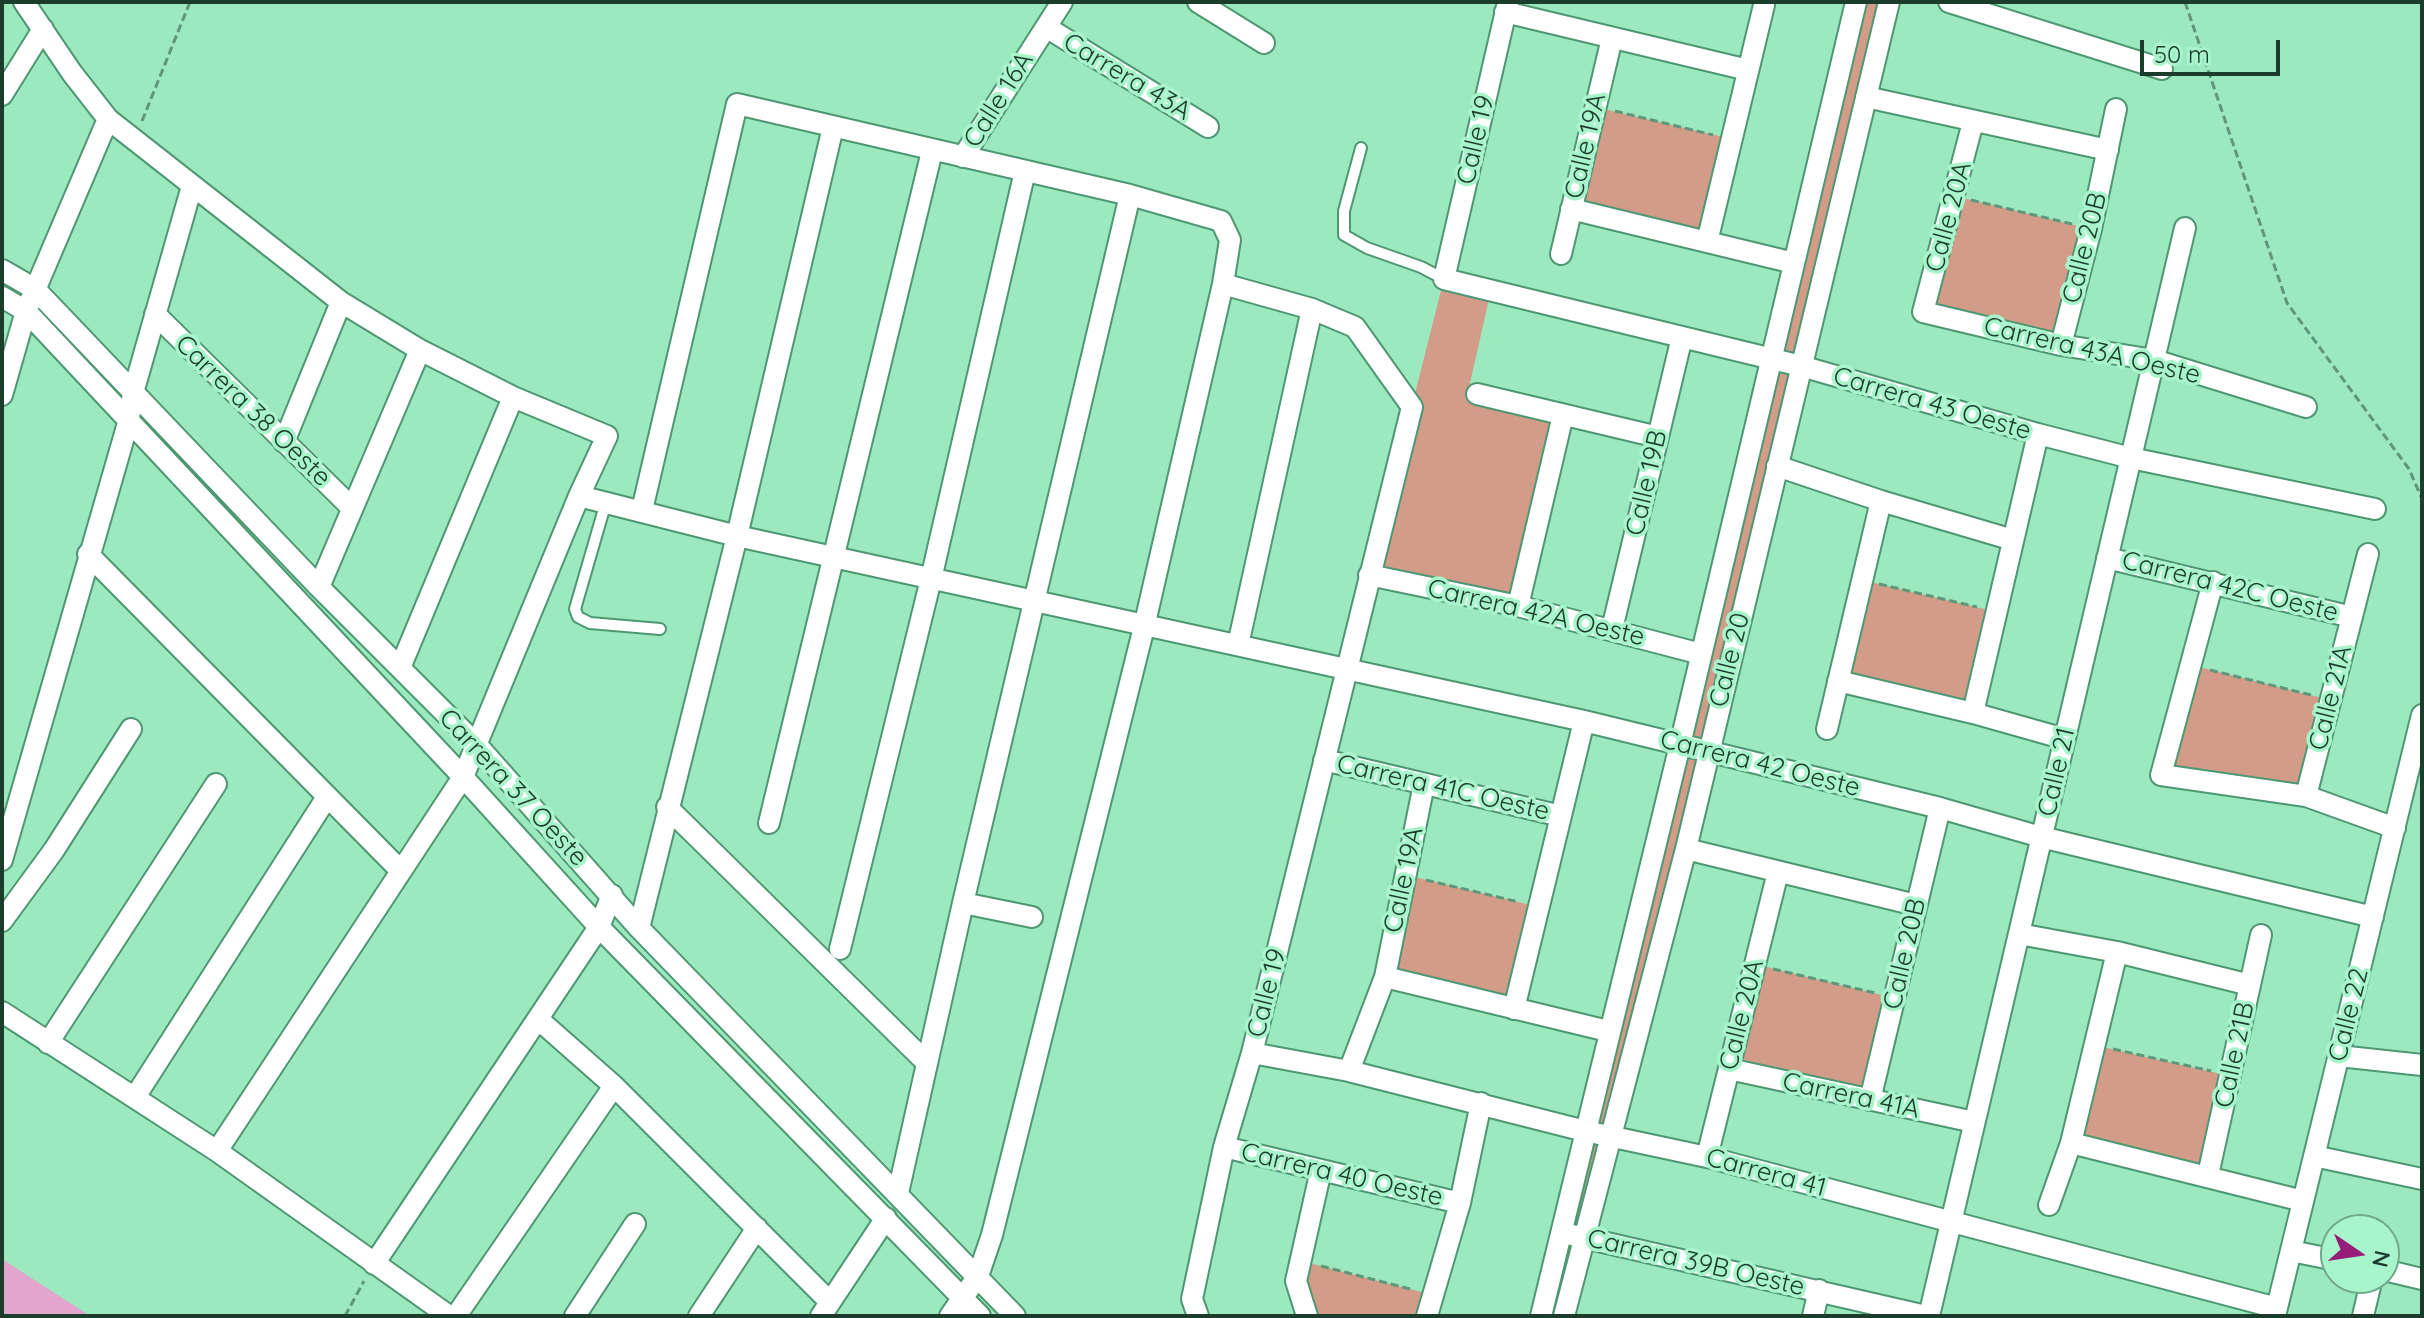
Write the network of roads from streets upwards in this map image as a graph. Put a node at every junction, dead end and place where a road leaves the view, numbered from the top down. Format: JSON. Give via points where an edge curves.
{"nodes":[{"id":1,"x":24,"y":2,"type":"edge"},
{"id":2,"x":1062,"y":2,"type":"edge"},
{"id":3,"x":1198,"y":2,"type":"edge"},
{"id":4,"x":1856,"y":2,"type":"edge"},
{"id":5,"x":1889,"y":2,"type":"edge"},
{"id":6,"x":1949,"y":2,"type":"edge"},
{"id":7,"x":1764,"y":5,"type":"dead end"},
{"id":8,"x":1506,"y":7,"type":"edge"},
{"id":9,"x":1046,"y":27,"type":"junction"},
{"id":10,"x":43,"y":29,"type":"junction"},
{"id":11,"x":1612,"y":38,"type":"junction"},
{"id":12,"x":1264,"y":43,"type":"dead end"},
{"id":13,"x":2162,"y":69,"type":"dead end"},
{"id":14,"x":1748,"y":70,"type":"junction"},
{"id":15,"x":2,"y":95,"type":"edge"},
{"id":16,"x":1866,"y":97,"type":"junction"},
{"id":17,"x":2116,"y":109,"type":"dead end"},
{"id":18,"x":108,"y":119,"type":"junction"},
{"id":19,"x":1973,"y":122,"type":"junction"},
{"id":20,"x":833,"y":127,"type":"junction"},
{"id":21,"x":1208,"y":127,"type":"dead end"},
{"id":22,"x":2108,"y":150,"type":"junction"},
{"id":23,"x":932,"y":151,"type":"junction"},
{"id":24,"x":963,"y":157,"type":"junction"},
{"id":25,"x":1025,"y":171,"type":"junction"},
{"id":26,"x":192,"y":186,"type":"junction"},
{"id":27,"x":1130,"y":195,"type":"junction"},
{"id":28,"x":1571,"y":209,"type":"junction"},
{"id":29,"x":2185,"y":228,"type":"dead end"},
{"id":30,"x":1707,"y":242,"type":"junction"},
{"id":31,"x":1561,"y":254,"type":"dead end"},
{"id":32,"x":1794,"y":263,"type":"junction"},
{"id":33,"x":2,"y":270,"type":"edge"},
{"id":34,"x":1444,"y":279,"type":"joint"},
{"id":35,"x":1223,"y":284,"type":"junction"},
{"id":36,"x":35,"y":289,"type":"junction"},
{"id":37,"x":2,"y":297,"type":"edge"},
{"id":38,"x":341,"y":302,"type":"junction"},
{"id":39,"x":1312,"y":309,"type":"junction"},
{"id":40,"x":26,"y":311,"type":"junction"},
{"id":41,"x":1923,"y":312,"type":"joint"},
{"id":42,"x":155,"y":314,"type":"junction"},
{"id":43,"x":1682,"y":337,"type":"junction"},
{"id":44,"x":2061,"y":345,"type":"junction"},
{"id":45,"x":420,"y":350,"type":"junction"},
{"id":46,"x":1771,"y":359,"type":"junction"},
{"id":47,"x":2154,"y":360,"type":"junction"},
{"id":48,"x":1801,"y":366,"type":"junction"},
{"id":49,"x":3,"y":389,"type":"edge"},
{"id":50,"x":133,"y":393,"type":"junction"},
{"id":51,"x":1477,"y":394,"type":"dead end"},
{"id":52,"x":513,"y":397,"type":"junction"},
{"id":53,"x":2306,"y":407,"type":"dead end"},
{"id":54,"x":1563,"y":415,"type":"junction"},
{"id":55,"x":128,"y":423,"type":"junction"},
{"id":56,"x":2038,"y":434,"type":"junction"},
{"id":57,"x":1658,"y":437,"type":"junction"},
{"id":58,"x":284,"y":442,"type":"junction"},
{"id":59,"x":2131,"y":458,"type":"junction"},
{"id":60,"x":1777,"y":466,"type":"junction"},
{"id":61,"x":579,"y":496,"type":"junction"},
{"id":62,"x":1881,"y":501,"type":"junction"},
{"id":63,"x":352,"y":508,"type":"junction"},
{"id":64,"x":2375,"y":509,"type":"dead end"},
{"id":65,"x":642,"y":510,"type":"junction"},
{"id":66,"x":737,"y":536,"type":"junction"},
{"id":67,"x":2013,"y":540,"type":"junction"},
{"id":68,"x":88,"y":554,"type":"junction"},
{"id":69,"x":2368,"y":554,"type":"dead end"},
{"id":70,"x":835,"y":556,"type":"junction"},
{"id":71,"x":2107,"y":558,"type":"junction"},
{"id":72,"x":1369,"y":575,"type":"junction"},
{"id":73,"x":931,"y":579,"type":"junction"},
{"id":74,"x":2213,"y":582,"type":"junction"},
{"id":75,"x":319,"y":587,"type":"junction"},
{"id":76,"x":1036,"y":603,"type":"junction"},
{"id":77,"x":1518,"y":606,"type":"junction"},
{"id":78,"x":2352,"y":617,"type":"junction"},
{"id":79,"x":1144,"y":627,"type":"junction"},
{"id":80,"x":1612,"y":629,"type":"junction"},
{"id":81,"x":1238,"y":645,"type":"junction"},
{"id":82,"x":1701,"y":654,"type":"junction"},
{"id":83,"x":400,"y":668,"type":"junction"},
{"id":84,"x":1346,"y":670,"type":"junction"},
{"id":85,"x":1838,"y":681,"type":"junction"},
{"id":86,"x":1973,"y":713,"type":"junction"},
{"id":87,"x":2422,"y":715,"type":"edge"},
{"id":88,"x":1584,"y":721,"type":"junction"},
{"id":89,"x":131,"y":729,"type":"dead end"},
{"id":90,"x":1827,"y":729,"type":"dead end"},
{"id":91,"x":2065,"y":739,"type":"junction"},
{"id":92,"x":476,"y":744,"type":"junction"},
{"id":93,"x":1680,"y":745,"type":"junction"},
{"id":94,"x":1709,"y":751,"type":"junction"},
{"id":95,"x":1324,"y":760,"type":"junction"},
{"id":96,"x":463,"y":777,"type":"junction"},
{"id":97,"x":216,"y":784,"type":"dead end"},
{"id":98,"x":1424,"y":784,"type":"junction"},
{"id":99,"x":2306,"y":796,"type":"junction"},
{"id":100,"x":327,"y":797,"type":"junction"},
{"id":101,"x":667,"y":807,"type":"junction"},
{"id":102,"x":1940,"y":808,"type":"junction"},
{"id":103,"x":1561,"y":816,"type":"junction"},
{"id":104,"x":769,"y":823,"type":"dead end"},
{"id":105,"x":2395,"y":828,"type":"junction"},
{"id":106,"x":2041,"y":837,"type":"junction"},
{"id":107,"x":1686,"y":849,"type":"junction"},
{"id":108,"x":2,"y":860,"type":"edge"},
{"id":109,"x":401,"y":871,"type":"junction"},
{"id":110,"x":1778,"y":872,"type":"junction"},
{"id":111,"x":612,"y":895,"type":"junction"},
{"id":112,"x":963,"y":903,"type":"junction"},
{"id":113,"x":1916,"y":905,"type":"junction"},
{"id":114,"x":1032,"y":917,"type":"dead end"},
{"id":115,"x":2373,"y":917,"type":"junction"},
{"id":116,"x":2,"y":921,"type":"edge"},
{"id":117,"x":599,"y":927,"type":"junction"},
{"id":118,"x":639,"y":928,"type":"junction"},
{"id":119,"x":2019,"y":934,"type":"junction"},
{"id":120,"x":2261,"y":935,"type":"dead end"},
{"id":121,"x":840,"y":949,"type":"dead end"},
{"id":122,"x":2117,"y":952,"type":"junction"},
{"id":123,"x":1385,"y":977,"type":"junction"},
{"id":124,"x":2250,"y":985,"type":"junction"},
{"id":125,"x":1514,"y":1009,"type":"junction"},
{"id":126,"x":2,"y":1012,"type":"edge"},
{"id":127,"x":538,"y":1019,"type":"junction"},
{"id":128,"x":1608,"y":1031,"type":"junction"},
{"id":129,"x":48,"y":1043,"type":"junction"},
{"id":130,"x":1252,"y":1053,"type":"junction"},
{"id":131,"x":2339,"y":1056,"type":"junction"},
{"id":132,"x":927,"y":1063,"type":"junction"},
{"id":133,"x":2422,"y":1065,"type":"edge"},
{"id":134,"x":1729,"y":1069,"type":"junction"},
{"id":135,"x":1349,"y":1071,"type":"junction"},
{"id":136,"x":614,"y":1086,"type":"junction"},
{"id":137,"x":135,"y":1097,"type":"junction"},
{"id":138,"x":1870,"y":1100,"type":"junction"},
{"id":139,"x":1481,"y":1103,"type":"junction"},
{"id":140,"x":1974,"y":1122,"type":"junction"},
{"id":141,"x":1585,"y":1131,"type":"junction"},
{"id":142,"x":1609,"y":1136,"type":"junction"},
{"id":143,"x":2071,"y":1143,"type":"junction"},
{"id":144,"x":1224,"y":1147,"type":"junction"},
{"id":145,"x":217,"y":1151,"type":"junction"},
{"id":146,"x":2314,"y":1156,"type":"junction"},
{"id":147,"x":1707,"y":1157,"type":"junction"},
{"id":148,"x":1321,"y":1170,"type":"junction"},
{"id":149,"x":2208,"y":1175,"type":"junction"},
{"id":150,"x":2422,"y":1179,"type":"edge"},
{"id":151,"x":898,"y":1193,"type":"junction"},
{"id":152,"x":2303,"y":1201,"type":"junction"},
{"id":153,"x":1460,"y":1203,"type":"junction"},
{"id":154,"x":2049,"y":1205,"type":"dead end"},
{"id":155,"x":886,"y":1218,"type":"junction"},
{"id":156,"x":1951,"y":1222,"type":"junction"},
{"id":157,"x":635,"y":1224,"type":"dead end"},
{"id":158,"x":757,"y":1228,"type":"junction"},
{"id":159,"x":1560,"y":1233,"type":"junction"},
{"id":160,"x":1583,"y":1238,"type":"junction"},
{"id":161,"x":2291,"y":1251,"type":"junction"},
{"id":162,"x":2320,"y":1257,"type":"edge"},
{"id":163,"x":374,"y":1264,"type":"junction"},
{"id":164,"x":2400,"y":1274,"type":"edge"},
{"id":165,"x":978,"y":1276,"type":"junction"},
{"id":166,"x":2422,"y":1279,"type":"edge"},
{"id":167,"x":1819,"y":1290,"type":"junction"},
{"id":168,"x":2368,"y":1294,"type":"edge"},
{"id":169,"x":963,"y":1297,"type":"junction"},
{"id":170,"x":826,"y":1309,"type":"edge"},
{"id":171,"x":2276,"y":1312,"type":"edge"},
{"id":172,"x":449,"y":1316,"type":"edge"},
{"id":173,"x":456,"y":1316,"type":"edge"},
{"id":174,"x":575,"y":1316,"type":"edge"},
{"id":175,"x":699,"y":1316,"type":"edge"},
{"id":176,"x":950,"y":1316,"type":"edge"},
{"id":177,"x":980,"y":1316,"type":"edge"},
{"id":178,"x":1015,"y":1316,"type":"edge"},
{"id":179,"x":1198,"y":1316,"type":"edge"},
{"id":180,"x":1307,"y":1316,"type":"edge"},
{"id":181,"x":1427,"y":1316,"type":"edge"},
{"id":182,"x":1541,"y":1316,"type":"edge"},
{"id":183,"x":1564,"y":1316,"type":"edge"},
{"id":184,"x":1813,"y":1316,"type":"edge"},
{"id":185,"x":1928,"y":1316,"type":"edge"},
{"id":186,"x":2363,"y":1316,"type":"edge"}],
"edges":[{"from":1,"to":10,"type":"street"},
{"from":2,"to":9,"type":"street","name":"Calle 16A"},
{"from":3,"to":12,"type":"street"},
{"from":4,"to":32,"type":"street","name":"Calle 20"},
{"from":5,"to":16,"type":"street","name":"Calle 20"},
{"from":6,"to":13,"type":"street"},
{"from":7,"to":14,"type":"street"},
{"from":8,"to":11,"type":"street"},
{"from":8,"to":34,"type":"street","name":"Calle 19"},
{"from":9,"to":21,"type":"street","name":"Carrera 43A"},
{"from":9,"to":24,"type":"street","name":"Calle 16A"},
{"from":10,"to":15,"type":"street"},
{"from":10,"to":18,"type":"street"},
{"from":11,"to":14,"type":"street"},
{"from":11,"to":28,"type":"street","name":"Calle 19A"},
{"from":14,"to":30,"type":"street"},
{"from":16,"to":19,"type":"street"},
{"from":16,"to":48,"type":"street","name":"Calle 20"},
{"from":17,"to":22,"type":"street","name":"Calle 20B"},
{"from":18,"to":26,"type":"street"},
{"from":18,"to":36,"type":"street"},
{"from":19,"to":22,"type":"street"},
{"from":19,"to":41,"type":"street","name":"Calle 20A"},
{"from":20,"to":23,"type":"street"},
{"from":20,"to":65,"type":"street","via":[[737,104]]},
{"from":20,"to":66,"type":"street"},
{"from":22,"to":44,"type":"street","name":"Calle 20B"},
{"from":23,"to":24,"type":"street"},
{"from":23,"to":70,"type":"street"},
{"from":24,"to":25,"type":"street"},
{"from":25,"to":27,"type":"street"},
{"from":25,"to":73,"type":"street"},
{"from":26,"to":38,"type":"street"},
{"from":26,"to":42,"type":"street"},
{"from":27,"to":35,"type":"street","via":[[1221,221],[1230,240]]},
{"from":27,"to":76,"type":"street"},
{"from":28,"to":30,"type":"street"},
{"from":28,"to":31,"type":"street","name":"Calle 19A"},
{"from":29,"to":47,"type":"street","name":"Calle 21"},
{"from":30,"to":32,"type":"street"},
{"from":32,"to":46,"type":"street","name":"Calle 20"},
{"from":33,"to":36,"type":"street","name":"Carrera 37 Oeste"},
{"from":34,"to":43,"type":"street","name":"Carrera 43 Oeste"},
{"from":35,"to":39,"type":"street","name":"Calle 19"},
{"from":35,"to":79,"type":"street"},
{"from":36,"to":40,"type":"street"},
{"from":36,"to":50,"type":"street","name":"Carrera 37 Oeste"},
{"from":37,"to":40,"type":"street","name":"Carrera 37 Oeste"},
{"from":38,"to":45,"type":"street"},
{"from":38,"to":58,"type":"street"},
{"from":39,"to":72,"type":"street","name":"Calle 19","via":[[1355,327],[1412,407]]},
{"from":39,"to":81,"type":"street"},
{"from":40,"to":49,"type":"street"},
{"from":40,"to":55,"type":"street","name":"Carrera 37 Oeste"},
{"from":41,"to":44,"type":"street","name":"Carrera 43A Oeste"},
{"from":42,"to":50,"type":"street"},
{"from":42,"to":58,"type":"street","name":"Carrera 38 Oeste"},
{"from":43,"to":46,"type":"street","name":"Carrera 43 Oeste"},
{"from":43,"to":57,"type":"street","name":"Calle 19B"},
{"from":44,"to":47,"type":"street","name":"Carrera 43A Oeste"},
{"from":45,"to":52,"type":"street"},
{"from":45,"to":63,"type":"street"},
{"from":46,"to":48,"type":"street","name":"Carrera 43 Oeste"},
{"from":46,"to":82,"type":"street","name":"Calle 20"},
{"from":47,"to":53,"type":"street","name":"Carrera 43A Oeste"},
{"from":47,"to":59,"type":"street","name":"Calle 21"},
{"from":48,"to":56,"type":"street","name":"Carrera 43 Oeste"},
{"from":48,"to":60,"type":"street","name":"Calle 20"},
{"from":50,"to":55,"type":"street"},
{"from":50,"to":75,"type":"street","name":"Carrera 37 Oeste"},
{"from":51,"to":54,"type":"street"},
{"from":52,"to":61,"type":"street","via":[[607,436]]},
{"from":52,"to":83,"type":"street"},
{"from":54,"to":57,"type":"street"},
{"from":54,"to":77,"type":"street"},
{"from":55,"to":68,"type":"street"},
{"from":55,"to":96,"type":"street","name":"Carrera 37 Oeste"},
{"from":56,"to":59,"type":"street","name":"Carrera 43 Oeste"},
{"from":56,"to":67,"type":"street"},
{"from":57,"to":80,"type":"street","name":"Calle 19B"},
{"from":58,"to":63,"type":"street","name":"Carrera 38 Oeste"},
{"from":59,"to":64,"type":"street","name":"Carrera 43 Oeste"},
{"from":59,"to":71,"type":"street","name":"Calle 21"},
{"from":60,"to":62,"type":"street"},
{"from":60,"to":94,"type":"street","name":"Calle 20"},
{"from":61,"to":65,"type":"street","name":"Carrera 42 Oeste"},
{"from":61,"to":92,"type":"street"},
{"from":62,"to":67,"type":"street"},
{"from":62,"to":85,"type":"street"},
{"from":63,"to":75,"type":"street"},
{"from":65,"to":66,"type":"street","name":"Carrera 42 Oeste"},
{"from":66,"to":70,"type":"street","name":"Carrera 42 Oeste"},
{"from":66,"to":101,"type":"street"},
{"from":67,"to":86,"type":"street"},
{"from":68,"to":100,"type":"street"},
{"from":68,"to":108,"type":"street"},
{"from":69,"to":78,"type":"street","name":"Calle 21A"},
{"from":70,"to":73,"type":"street","name":"Carrera 42 Oeste"},
{"from":70,"to":104,"type":"street"},
{"from":71,"to":74,"type":"street","name":"Carrera 42C Oeste"},
{"from":71,"to":91,"type":"street","name":"Calle 21"},
{"from":72,"to":77,"type":"street","name":"Carrera 42A Oeste"},
{"from":72,"to":84,"type":"street","name":"Calle 19"},
{"from":73,"to":76,"type":"street","name":"Carrera 42 Oeste"},
{"from":73,"to":121,"type":"street"},
{"from":74,"to":78,"type":"street","name":"Carrera 42C Oeste"},
{"from":74,"to":99,"type":"street","via":[[2161,775]]},
{"from":75,"to":83,"type":"street","name":"Carrera 37 Oeste"},
{"from":76,"to":79,"type":"street","name":"Carrera 42 Oeste"},
{"from":76,"to":112,"type":"street"},
{"from":77,"to":80,"type":"street","name":"Carrera 42A Oeste"},
{"from":78,"to":99,"type":"street","name":"Calle 21A"},
{"from":79,"to":81,"type":"street","name":"Carrera 42 Oeste"},
{"from":79,"to":165,"type":"street"},
{"from":80,"to":82,"type":"street","name":"Carrera 42A Oeste"},
{"from":81,"to":84,"type":"street","name":"Carrera 42 Oeste"},
{"from":82,"to":93,"type":"street","name":"Calle 20"},
{"from":83,"to":92,"type":"street","name":"Carrera 37 Oeste"},
{"from":84,"to":88,"type":"street","name":"Carrera 42 Oeste"},
{"from":84,"to":95,"type":"street","name":"Calle 19"},
{"from":85,"to":86,"type":"street"},
{"from":85,"to":90,"type":"street"},
{"from":86,"to":91,"type":"street"},
{"from":87,"to":105,"type":"street","name":"Calle 22"},
{"from":88,"to":93,"type":"street","name":"Carrera 42 Oeste"},
{"from":88,"to":103,"type":"street"},
{"from":89,"to":116,"type":"street"},
{"from":91,"to":106,"type":"street","name":"Calle 21"},
{"from":92,"to":96,"type":"street"},
{"from":92,"to":111,"type":"street","name":"Carrera 37 Oeste"},
{"from":93,"to":94,"type":"street","name":"Carrera 42 Oeste"},
{"from":93,"to":128,"type":"street","name":"Calle 20"},
{"from":94,"to":102,"type":"street","name":"Carrera 42 Oeste"},
{"from":94,"to":107,"type":"street","name":"Calle 20"},
{"from":95,"to":98,"type":"street","name":"Carrera 41C Oeste"},
{"from":95,"to":130,"type":"street","name":"Calle 19"},
{"from":96,"to":109,"type":"street"},
{"from":96,"to":117,"type":"street","name":"Carrera 37 Oeste"},
{"from":97,"to":129,"type":"street"},
{"from":98,"to":103,"type":"street","name":"Carrera 41C Oeste"},
{"from":98,"to":123,"type":"street","name":"Calle 19A"},
{"from":99,"to":105,"type":"street"},
{"from":100,"to":109,"type":"street"},
{"from":100,"to":137,"type":"street"},
{"from":101,"to":118,"type":"street"},
{"from":101,"to":132,"type":"street"},
{"from":102,"to":106,"type":"street","name":"Carrera 42 Oeste"},
{"from":102,"to":113,"type":"street","name":"Calle 20B"},
{"from":103,"to":125,"type":"street"},
{"from":105,"to":115,"type":"street","name":"Calle 22"},
{"from":106,"to":115,"type":"street","name":"Carrera 42 Oeste"},
{"from":106,"to":119,"type":"street","name":"Calle 21"},
{"from":107,"to":110,"type":"street"},
{"from":107,"to":142,"type":"street","name":"Calle 20"},
{"from":109,"to":145,"type":"street"},
{"from":110,"to":113,"type":"street"},
{"from":110,"to":134,"type":"street","name":"Calle 20A"},
{"from":111,"to":117,"type":"street"},
{"from":111,"to":118,"type":"street","name":"Carrera 37 Oeste"},
{"from":112,"to":114,"type":"street"},
{"from":112,"to":132,"type":"street"},
{"from":113,"to":138,"type":"street","name":"Calle 20B"},
{"from":115,"to":131,"type":"street","name":"Calle 22"},
{"from":117,"to":127,"type":"street"},
{"from":117,"to":155,"type":"street","name":"Carrera 37 Oeste"},
{"from":118,"to":151,"type":"street","name":"Carrera 37 Oeste"},
{"from":119,"to":122,"type":"street"},
{"from":119,"to":140,"type":"street","name":"Calle 21"},
{"from":120,"to":124,"type":"street","name":"Calle 21B"},
{"from":122,"to":124,"type":"street"},
{"from":122,"to":143,"type":"street"},
{"from":123,"to":125,"type":"street"},
{"from":123,"to":135,"type":"street","name":"Calle 19A"},
{"from":124,"to":149,"type":"street","name":"Calle 21B"},
{"from":125,"to":128,"type":"street"},
{"from":126,"to":129,"type":"street"},
{"from":127,"to":136,"type":"street"},
{"from":127,"to":163,"type":"street"},
{"from":128,"to":141,"type":"street","name":"Calle 20"},
{"from":129,"to":137,"type":"street"},
{"from":130,"to":135,"type":"street","name":"Carrera 41"},
{"from":130,"to":144,"type":"street","name":"Calle 19"},
{"from":131,"to":133,"type":"street"},
{"from":131,"to":146,"type":"street","name":"Calle 22"},
{"from":132,"to":151,"type":"street"},
{"from":134,"to":138,"type":"street","name":"Carrera 41A"},
{"from":134,"to":147,"type":"street","name":"Calle 20A"},
{"from":135,"to":139,"type":"street","name":"Carrera 41"},
{"from":136,"to":158,"type":"street"},
{"from":136,"to":173,"type":"street"},
{"from":137,"to":145,"type":"street"},
{"from":138,"to":140,"type":"street","name":"Carrera 41A"},
{"from":139,"to":141,"type":"street","name":"Carrera 41"},
{"from":139,"to":153,"type":"street"},
{"from":140,"to":156,"type":"street","name":"Calle 21"},
{"from":141,"to":142,"type":"street","name":"Carrera 41"},
{"from":141,"to":159,"type":"street","name":"Calle 20"},
{"from":142,"to":147,"type":"street","name":"Carrera 41"},
{"from":142,"to":160,"type":"street","name":"Calle 20"},
{"from":143,"to":149,"type":"street"},
{"from":143,"to":154,"type":"street"},
{"from":144,"to":148,"type":"street","name":"Carrera 40 Oeste"},
{"from":144,"to":179,"type":"street","name":"Calle 19","via":[[1192,1299]]},
{"from":145,"to":163,"type":"street"},
{"from":146,"to":150,"type":"street"},
{"from":146,"to":152,"type":"street","name":"Calle 22"},
{"from":147,"to":156,"type":"street","name":"Carrera 41"},
{"from":148,"to":153,"type":"street","name":"Carrera 40 Oeste"},
{"from":148,"to":180,"type":"street","via":[[1296,1281]]},
{"from":149,"to":152,"type":"street"},
{"from":151,"to":165,"type":"street","name":"Carrera 37 Oeste"},
{"from":152,"to":161,"type":"street","name":"Calle 22"},
{"from":153,"to":181,"type":"street"},
{"from":155,"to":169,"type":"street","name":"Carrera 37 Oeste"},
{"from":155,"to":170,"type":"street"},
{"from":156,"to":171,"type":"street","name":"Carrera 41"},
{"from":156,"to":185,"type":"street","name":"Calle 21"},
{"from":157,"to":174,"type":"street"},
{"from":158,"to":170,"type":"street"},
{"from":158,"to":175,"type":"street"},
{"from":159,"to":160,"type":"street","name":"Carrera 39B Oeste"},
{"from":159,"to":182,"type":"street","name":"Calle 20"},
{"from":160,"to":167,"type":"street","name":"Carrera 39B Oeste"},
{"from":160,"to":183,"type":"street","name":"Calle 20"},
{"from":161,"to":162,"type":"street"},
{"from":161,"to":171,"type":"street","name":"Calle 22"},
{"from":163,"to":172,"type":"street"},
{"from":164,"to":166,"type":"street"},
{"from":165,"to":169,"type":"street"},
{"from":165,"to":178,"type":"street","name":"Carrera 37 Oeste"},
{"from":167,"to":184,"type":"street"},
{"from":167,"to":185,"type":"street","name":"Carrera 39B Oeste"},
{"from":168,"to":186,"type":"street"},
{"from":169,"to":176,"type":"street"},
{"from":169,"to":177,"type":"street","name":"Carrera 37 Oeste"}]}
